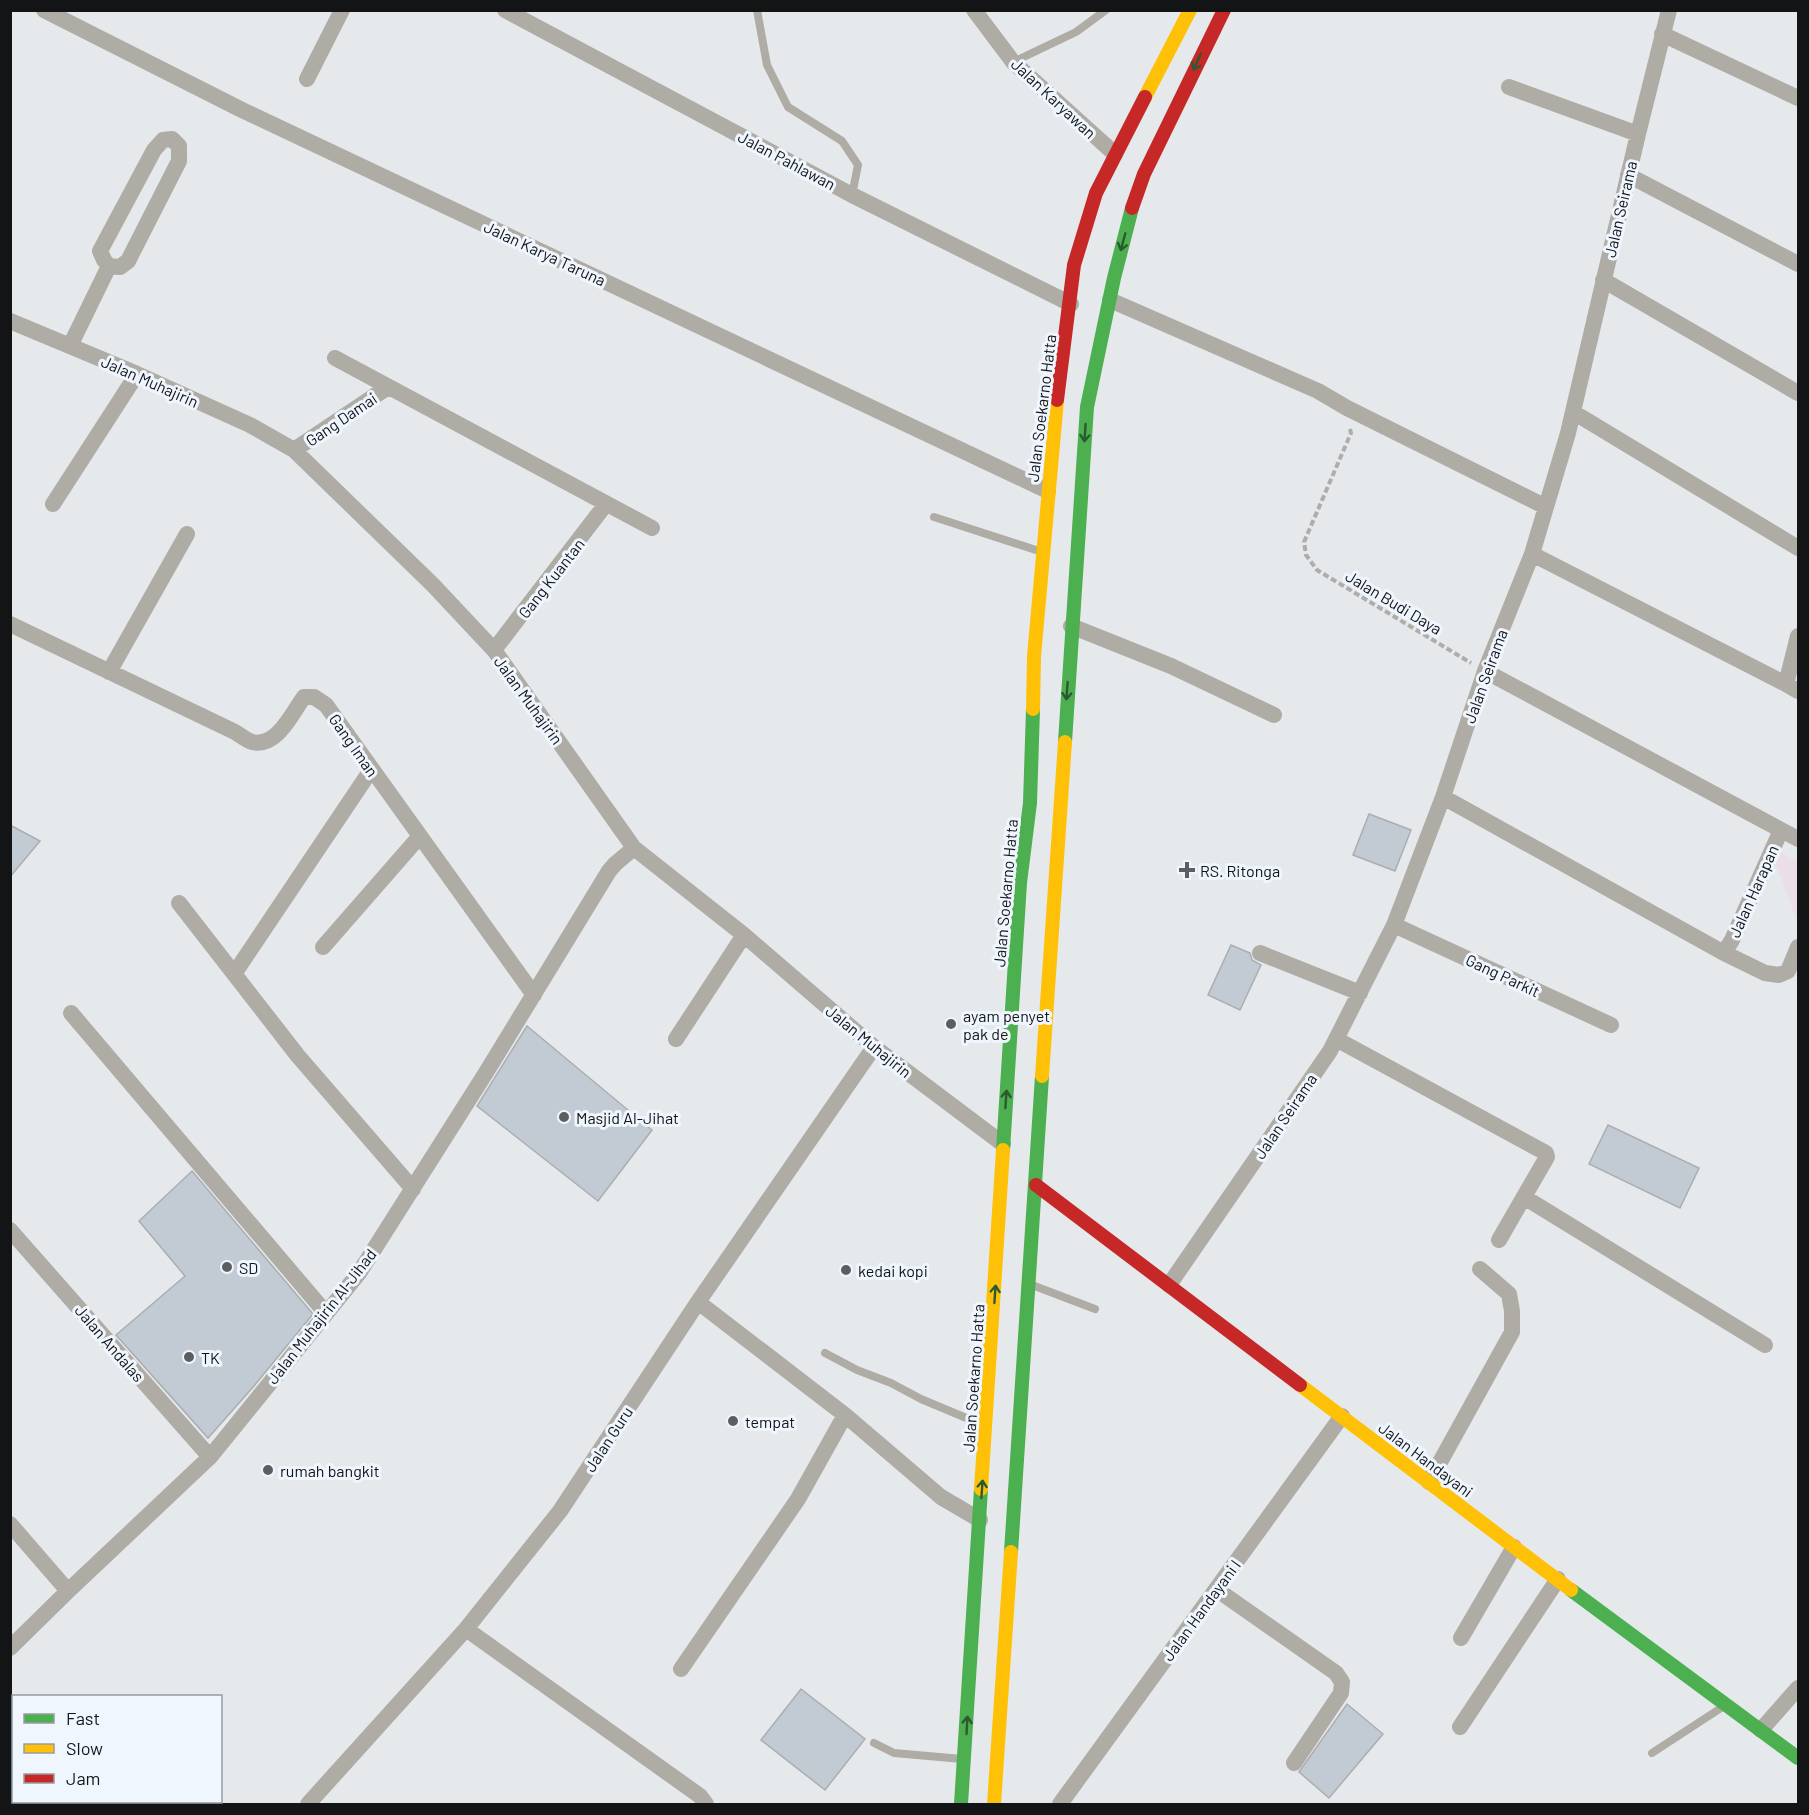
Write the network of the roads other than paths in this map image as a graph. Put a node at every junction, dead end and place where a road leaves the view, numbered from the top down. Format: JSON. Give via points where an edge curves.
{"nodes":[{"id":1,"x":44,"y":10,"type":"edge"},
{"id":2,"x":342,"y":10,"type":"edge"},
{"id":3,"x":506,"y":10,"type":"edge"},
{"id":4,"x":757,"y":10,"type":"edge"},
{"id":5,"x":974,"y":10,"type":"edge"},
{"id":6,"x":1106,"y":10,"type":"edge"},
{"id":7,"x":1190,"y":10,"type":"edge"},
{"id":8,"x":1224,"y":10,"type":"edge"},
{"id":9,"x":1669,"y":10,"type":"edge"},
{"id":10,"x":1662,"y":34,"type":"junction"},
{"id":11,"x":1013,"y":62,"type":"junction"},
{"id":12,"x":307,"y":80,"type":"dead end"},
{"id":13,"x":1509,"y":87,"type":"dead end"},
{"id":14,"x":1798,"y":98,"type":"edge"},
{"id":15,"x":1638,"y":134,"type":"junction"},
{"id":16,"x":1115,"y":154,"type":"junction"},
{"id":17,"x":1628,"y":175,"type":"junction"},
{"id":18,"x":852,"y":195,"type":"junction"},
{"id":19,"x":1798,"y":264,"type":"edge"},
{"id":20,"x":109,"y":266,"type":"junction"},
{"id":21,"x":1603,"y":280,"type":"junction"},
{"id":22,"x":1110,"y":300,"type":"junction"},
{"id":23,"x":1071,"y":304,"type":"junction"},
{"id":24,"x":10,"y":321,"type":"edge"},
{"id":25,"x":70,"y":346,"type":"junction"},
{"id":26,"x":335,"y":358,"type":"dead end"},
{"id":27,"x":137,"y":374,"type":"junction"},
{"id":28,"x":388,"y":387,"type":"junction"},
{"id":29,"x":1798,"y":393,"type":"edge"},
{"id":30,"x":1573,"y":412,"type":"junction"},
{"id":31,"x":294,"y":450,"type":"junction"},
{"id":32,"x":1048,"y":491,"type":"junction"},
{"id":33,"x":52,"y":504,"type":"dead end"},
{"id":34,"x":606,"y":504,"type":"junction"},
{"id":35,"x":1546,"y":507,"type":"junction"},
{"id":36,"x":934,"y":517,"type":"dead end"},
{"id":37,"x":652,"y":528,"type":"dead end"},
{"id":38,"x":187,"y":534,"type":"dead end"},
{"id":39,"x":1798,"y":548,"type":"edge"},
{"id":40,"x":1043,"y":552,"type":"junction"},
{"id":41,"x":1532,"y":554,"type":"junction"},
{"id":42,"x":10,"y":624,"type":"edge"},
{"id":43,"x":1071,"y":626,"type":"junction"},
{"id":44,"x":1798,"y":636,"type":"edge"},
{"id":45,"x":494,"y":650,"type":"junction"},
{"id":46,"x":1052,"y":658,"type":"junction"},
{"id":47,"x":1485,"y":671,"type":"junction"},
{"id":48,"x":109,"y":672,"type":"junction"},
{"id":49,"x":1792,"y":687,"type":"edge"},
{"id":50,"x":1274,"y":715,"type":"dead end"},
{"id":51,"x":371,"y":770,"type":"junction"},
{"id":52,"x":1443,"y":797,"type":"junction"},
{"id":53,"x":1781,"y":830,"type":"junction"},
{"id":54,"x":420,"y":836,"type":"junction"},
{"id":55,"x":1798,"y":839,"type":"edge"},
{"id":56,"x":634,"y":848,"type":"junction"},
{"id":57,"x":178,"y":903,"type":"dead end"},
{"id":58,"x":1394,"y":925,"type":"junction"},
{"id":59,"x":744,"y":935,"type":"junction"},
{"id":60,"x":323,"y":947,"type":"dead end"},
{"id":61,"x":1798,"y":948,"type":"edge"},
{"id":62,"x":1260,"y":953,"type":"dead end"},
{"id":63,"x":1724,"y":953,"type":"junction"},
{"id":64,"x":1795,"y":966,"type":"edge"},
{"id":65,"x":234,"y":974,"type":"junction"},
{"id":66,"x":1360,"y":993,"type":"junction"},
{"id":67,"x":534,"y":995,"type":"junction"},
{"id":68,"x":71,"y":1013,"type":"dead end"},
{"id":69,"x":1611,"y":1025,"type":"dead end"},
{"id":70,"x":676,"y":1039,"type":"dead end"},
{"id":71,"x":1336,"y":1040,"type":"junction"},
{"id":72,"x":874,"y":1047,"type":"junction"},
{"id":73,"x":1003,"y":1144,"type":"junction"},
{"id":74,"x":1036,"y":1185,"type":"junction"},
{"id":75,"x":412,"y":1189,"type":"junction"},
{"id":76,"x":1524,"y":1197,"type":"junction"},
{"id":77,"x":10,"y":1230,"type":"edge"},
{"id":78,"x":1499,"y":1239,"type":"dead end"},
{"id":79,"x":1480,"y":1269,"type":"dead end"},
{"id":80,"x":1029,"y":1284,"type":"junction"},
{"id":81,"x":1169,"y":1285,"type":"junction"},
{"id":82,"x":698,"y":1302,"type":"junction"},
{"id":83,"x":1095,"y":1309,"type":"dead end"},
{"id":84,"x":325,"y":1312,"type":"junction"},
{"id":85,"x":1765,"y":1346,"type":"dead end"},
{"id":86,"x":825,"y":1353,"type":"dead end"},
{"id":87,"x":845,"y":1415,"type":"junction"},
{"id":88,"x":1342,"y":1416,"type":"junction"},
{"id":89,"x":986,"y":1427,"type":"junction"},
{"id":90,"x":210,"y":1457,"type":"junction"},
{"id":91,"x":1429,"y":1482,"type":"junction"},
{"id":92,"x":980,"y":1520,"type":"junction"},
{"id":93,"x":10,"y":1524,"type":"edge"},
{"id":94,"x":1515,"y":1547,"type":"junction"},
{"id":95,"x":1558,"y":1579,"type":"junction"},
{"id":96,"x":1216,"y":1589,"type":"junction"},
{"id":97,"x":68,"y":1591,"type":"junction"},
{"id":98,"x":466,"y":1629,"type":"junction"},
{"id":99,"x":1461,"y":1638,"type":"dead end"},
{"id":100,"x":10,"y":1648,"type":"edge"},
{"id":101,"x":681,"y":1669,"type":"dead end"},
{"id":102,"x":1798,"y":1688,"type":"edge"},
{"id":103,"x":1725,"y":1705,"type":"junction"},
{"id":104,"x":1460,"y":1727,"type":"dead end"},
{"id":105,"x":1761,"y":1730,"type":"junction"},
{"id":106,"x":874,"y":1743,"type":"dead end"},
{"id":107,"x":1652,"y":1753,"type":"dead end"},
{"id":108,"x":1798,"y":1758,"type":"edge"},
{"id":109,"x":965,"y":1759,"type":"junction"},
{"id":110,"x":1294,"y":1763,"type":"dead end"},
{"id":111,"x":308,"y":1804,"type":"edge"},
{"id":112,"x":706,"y":1804,"type":"edge"},
{"id":113,"x":961,"y":1804,"type":"edge"},
{"id":114,"x":994,"y":1804,"type":"edge"},
{"id":115,"x":1060,"y":1804,"type":"edge"}],
"edges":[{"from":1,"to":32,"type":"street","name":"Jalan Karya Taruna","via":[[253,115]]},
{"from":2,"to":12,"type":"street"},
{"from":3,"to":18,"type":"street","name":"Jalan Pahlawan"},
{"from":4,"to":18,"type":"lane","via":[[767,65],[788,107],[842,141],[858,165]]},
{"from":5,"to":11,"type":"street","name":"Jalan Karyawan"},
{"from":6,"to":11,"type":"lane","via":[[1076,32]]},
{"from":7,"to":16,"type":"main road","name":"Jalan Soekarno Hatta"},
{"from":8,"to":22,"type":"main road","name":"Jalan Soekarno Hatta","one_way":true,"via":[[1144,174]]},
{"from":9,"to":10,"type":"street","name":"Jalan Seirama"},
{"from":10,"to":14,"type":"street"},
{"from":10,"to":15,"type":"street","name":"Jalan Seirama"},
{"from":11,"to":16,"type":"street","name":"Jalan Karyawan"},
{"from":13,"to":15,"type":"street"},
{"from":15,"to":17,"type":"street","name":"Jalan Seirama"},
{"from":16,"to":23,"type":"main road","name":"Jalan Soekarno Hatta","via":[[1096,193],[1074,265]]},
{"from":17,"to":19,"type":"street"},
{"from":17,"to":21,"type":"street","name":"Jalan Seirama"},
{"from":18,"to":23,"type":"street","name":"Jalan Pahlawan"},
{"from":20,"to":20,"type":"street","via":[[100,251],[154,150],[163,140],[172,139],[179,146],[179,161],[128,261],[120,267]]},
{"from":20,"to":25,"type":"street"},
{"from":21,"to":29,"type":"street"},
{"from":21,"to":30,"type":"street","name":"Jalan Seirama"},
{"from":22,"to":35,"type":"street","via":[[1318,391]]},
{"from":22,"to":43,"type":"main road","name":"Jalan Soekarno Hatta","one_way":true,"via":[[1087,407]]},
{"from":23,"to":32,"type":"main road","name":"Jalan Soekarno Hatta"},
{"from":24,"to":25,"type":"street","name":"Jalan Muhajirin"},
{"from":25,"to":27,"type":"street","name":"Jalan Muhajirin"},
{"from":26,"to":28,"type":"street"},
{"from":27,"to":31,"type":"street","name":"Jalan Muhajirin","via":[[250,425]]},
{"from":27,"to":33,"type":"street"},
{"from":28,"to":31,"type":"street","name":"Gang Damai"},
{"from":28,"to":34,"type":"street"},
{"from":30,"to":35,"type":"street","name":"Jalan Seirama"},
{"from":30,"to":39,"type":"street"},
{"from":31,"to":45,"type":"street","name":"Jalan Muhajirin"},
{"from":32,"to":40,"type":"main road","name":"Jalan Soekarno Hatta"},
{"from":34,"to":37,"type":"street"},
{"from":34,"to":45,"type":"street","name":"Gang Kuantan"},
{"from":35,"to":41,"type":"street","name":"Jalan Seirama"},
{"from":36,"to":40,"type":"lane"},
{"from":38,"to":48,"type":"street"},
{"from":40,"to":46,"type":"main road","name":"Jalan Soekarno Hatta"},
{"from":41,"to":47,"type":"street","name":"Jalan Seirama"},
{"from":41,"to":49,"type":"street"},
{"from":42,"to":48,"type":"street","name":"Gang Iman"},
{"from":43,"to":46,"type":"main road","name":"Jalan Soekarno Hatta"},
{"from":43,"to":50,"type":"street","via":[[1171,666]]},
{"from":44,"to":49,"type":"street"},
{"from":45,"to":56,"type":"street","name":"Jalan Muhajirin"},
{"from":73,"to":46,"type":"main road","name":"Jalan Soekarno Hatta","one_way":true,"via":[[1020,883]]},
{"from":46,"to":74,"type":"main road","name":"Jalan Soekarno Hatta","one_way":true},
{"from":47,"to":52,"type":"street","name":"Jalan Seirama"},
{"from":47,"to":53,"type":"street"},
{"from":48,"to":51,"type":"street","name":"Gang Iman","via":[[251,742],[266,743],[304,697],[314,697],[326,705]]},
{"from":51,"to":54,"type":"street","name":"Gang Iman"},
{"from":51,"to":65,"type":"street"},
{"from":52,"to":58,"type":"street","name":"Jalan Seirama"},
{"from":52,"to":63,"type":"street"},
{"from":53,"to":55,"type":"street"},
{"from":53,"to":63,"type":"street","name":"Jalan Harapan"},
{"from":54,"to":60,"type":"street"},
{"from":54,"to":67,"type":"street","name":"Gang Iman"},
{"from":56,"to":59,"type":"street","name":"Jalan Muhajirin"},
{"from":56,"to":67,"type":"street","name":"Jalan Muhajirin Al-Jihad","via":[[609,871]]},
{"from":57,"to":65,"type":"street"},
{"from":58,"to":66,"type":"street","name":"Jalan Seirama"},
{"from":58,"to":69,"type":"street","name":"Gang Parkit"},
{"from":59,"to":70,"type":"street"},
{"from":59,"to":72,"type":"street","name":"Jalan Muhajirin"},
{"from":61,"to":64,"type":"street"},
{"from":62,"to":66,"type":"street"},
{"from":63,"to":64,"type":"street","via":[[1765,973],[1779,975]]},
{"from":65,"to":75,"type":"street"},
{"from":66,"to":71,"type":"street","name":"Jalan Seirama"},
{"from":67,"to":75,"type":"street","name":"Jalan Muhajirin Al-Jihad"},
{"from":68,"to":84,"type":"street"},
{"from":71,"to":76,"type":"street","via":[[1543,1150],[1547,1157]]},
{"from":71,"to":81,"type":"street","name":"Jalan Seirama"},
{"from":72,"to":73,"type":"street","name":"Jalan Muhajirin"},
{"from":72,"to":82,"type":"street","name":"Jalan Guru"},
{"from":89,"to":73,"type":"main road","name":"Jalan Soekarno Hatta","one_way":true},
{"from":74,"to":80,"type":"main road","name":"Jalan Soekarno Hatta"},
{"from":74,"to":81,"type":"main road","name":"Jalan Handayani"},
{"from":75,"to":84,"type":"street","name":"Jalan Muhajirin Al-Jihad","via":[[359,1273]]},
{"from":76,"to":78,"type":"street"},
{"from":76,"to":85,"type":"street"},
{"from":77,"to":90,"type":"street","name":"Jalan Andalas"},
{"from":79,"to":91,"type":"street","via":[[1509,1294],[1512,1332]]},
{"from":80,"to":83,"type":"lane"},
{"from":80,"to":114,"type":"main road","name":"Jalan Soekarno Hatta"},
{"from":81,"to":88,"type":"main road","name":"Jalan Handayani"},
{"from":82,"to":87,"type":"street"},
{"from":82,"to":98,"type":"street","name":"Jalan Guru","via":[[560,1511]]},
{"from":84,"to":90,"type":"street","name":"Jalan Muhajirin Al-Jihad"},
{"from":86,"to":89,"type":"lane"},
{"from":87,"to":92,"type":"street","via":[[941,1497]]},
{"from":87,"to":101,"type":"street","via":[[798,1499]]},
{"from":88,"to":91,"type":"main road","name":"Jalan Handayani"},
{"from":88,"to":96,"type":"street","name":"Jalan Handayani I"},
{"from":92,"to":89,"type":"main road","name":"Jalan Soekarno Hatta","one_way":true},
{"from":90,"to":97,"type":"street","name":"Jalan Muhajirin Al-Jihad"},
{"from":91,"to":94,"type":"main road","name":"Jalan Handayani"},
{"from":109,"to":92,"type":"main road","name":"Jalan Soekarno Hatta","one_way":true},
{"from":93,"to":97,"type":"street"},
{"from":94,"to":95,"type":"main road","name":"Jalan Handayani"},
{"from":94,"to":99,"type":"street"},
{"from":95,"to":103,"type":"main road","name":"Jalan Handayani"},
{"from":95,"to":104,"type":"street"},
{"from":96,"to":110,"type":"street","via":[[1336,1673],[1342,1682],[1341,1693]]},
{"from":96,"to":115,"type":"street","name":"Jalan Handayani I"},
{"from":97,"to":100,"type":"street","name":"Jalan Muhajirin Al-Jihad"},
{"from":98,"to":111,"type":"street","name":"Jalan Guru"},
{"from":98,"to":112,"type":"street"},
{"from":102,"to":105,"type":"street"},
{"from":103,"to":105,"type":"main road","name":"Jalan Handayani"},
{"from":103,"to":107,"type":"lane"},
{"from":105,"to":108,"type":"main road","name":"Jalan Handayani"},
{"from":106,"to":109,"type":"lane","via":[[894,1753]]},
{"from":109,"to":113,"type":"main road","name":"Jalan Soekarno Hatta"}]}
